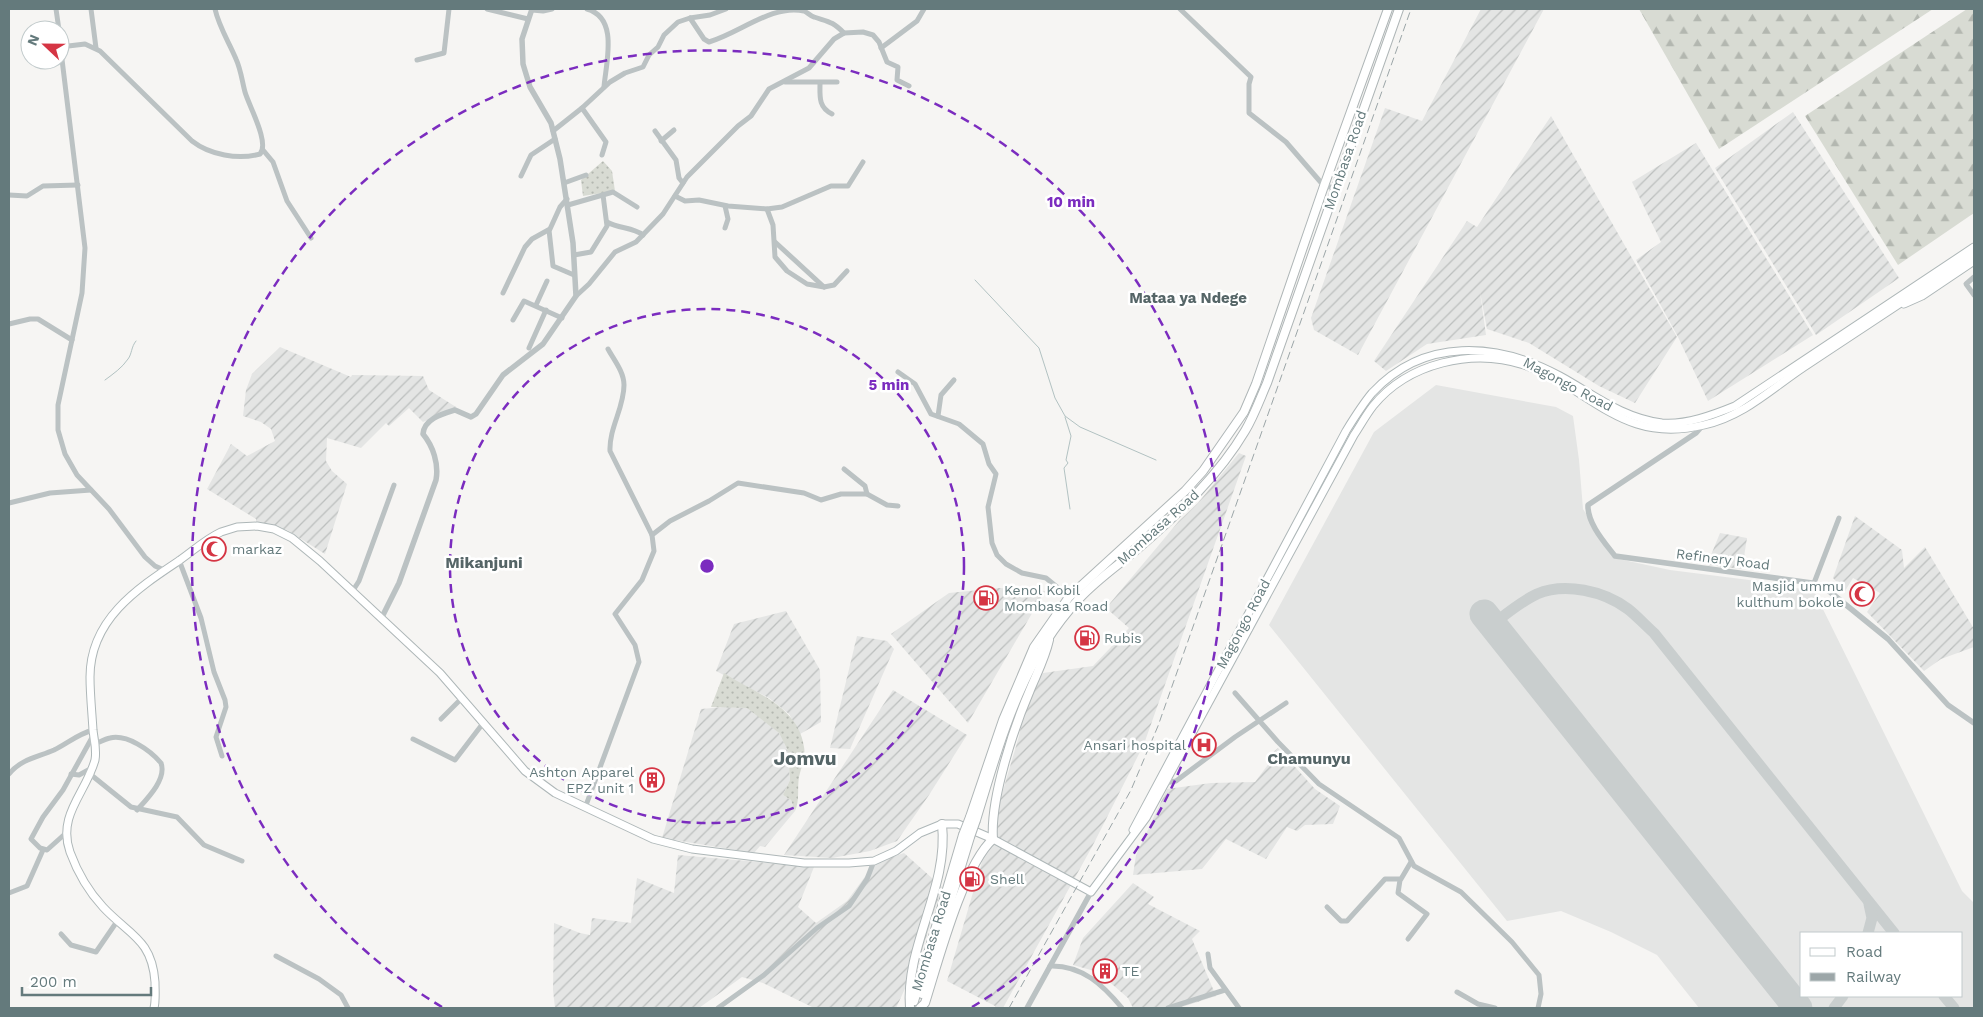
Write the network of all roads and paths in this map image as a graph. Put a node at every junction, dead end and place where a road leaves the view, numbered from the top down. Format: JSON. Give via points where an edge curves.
{"nodes":[{"id":1,"x":91,"y":9,"type":"edge"},
{"id":2,"x":215,"y":9,"type":"edge"},
{"id":3,"x":449,"y":9,"type":"edge"},
{"id":4,"x":487,"y":9,"type":"edge"},
{"id":5,"x":532,"y":9,"type":"edge"},
{"id":6,"x":552,"y":9,"type":"edge"},
{"id":7,"x":586,"y":9,"type":"edge"},
{"id":8,"x":726,"y":9,"type":"edge"},
{"id":9,"x":924,"y":9,"type":"edge"},
{"id":10,"x":1180,"y":9,"type":"edge"},
{"id":11,"x":1388,"y":9,"type":"edge"},
{"id":12,"x":1399,"y":9,"type":"edge"},
{"id":13,"x":498,"y":11,"type":"edge"},
{"id":14,"x":690,"y":18,"type":"junction"},
{"id":15,"x":528,"y":19,"type":"junction"},
{"id":16,"x":844,"y":33,"type":"junction"},
{"id":17,"x":70,"y":46,"type":"edge"},
{"id":18,"x":96,"y":48,"type":"junction"},
{"id":19,"x":881,"y":48,"type":"junction"},
{"id":20,"x":417,"y":60,"type":"dead end"},
{"id":21,"x":63,"y":70,"type":"edge"},
{"id":22,"x":785,"y":82,"type":"junction"},
{"id":23,"x":836,"y":82,"type":"dead end"},
{"id":24,"x":820,"y":83,"type":"junction"},
{"id":25,"x":909,"y":86,"type":"dead end"},
{"id":26,"x":604,"y":87,"type":"junction"},
{"id":27,"x":582,"y":108,"type":"junction"},
{"id":28,"x":832,"y":114,"type":"dead end"},
{"id":29,"x":674,"y":130,"type":"dead end"},
{"id":30,"x":553,"y":131,"type":"junction"},
{"id":31,"x":655,"y":131,"type":"dead end"},
{"id":32,"x":555,"y":139,"type":"junction"},
{"id":33,"x":661,"y":141,"type":"junction"},
{"id":34,"x":263,"y":150,"type":"junction"},
{"id":35,"x":602,"y":155,"type":"dead end"},
{"id":36,"x":863,"y":162,"type":"dead end"},
{"id":37,"x":586,"y":175,"type":"dead end"},
{"id":38,"x":521,"y":176,"type":"dead end"},
{"id":39,"x":564,"y":183,"type":"junction"},
{"id":40,"x":683,"y":183,"type":"junction"},
{"id":41,"x":78,"y":185,"type":"junction"},
{"id":42,"x":1324,"y":186,"type":"junction"},
{"id":43,"x":1336,"y":188,"type":"junction"},
{"id":44,"x":9,"y":195,"type":"edge"},
{"id":45,"x":603,"y":195,"type":"junction"},
{"id":46,"x":675,"y":196,"type":"junction"},
{"id":47,"x":568,"y":202,"type":"junction"},
{"id":48,"x":725,"y":206,"type":"junction"},
{"id":49,"x":637,"y":207,"type":"dead end"},
{"id":50,"x":767,"y":209,"type":"junction"},
{"id":51,"x":607,"y":222,"type":"junction"},
{"id":52,"x":725,"y":228,"type":"dead end"},
{"id":53,"x":549,"y":230,"type":"junction"},
{"id":54,"x":644,"y":235,"type":"junction"},
{"id":55,"x":311,"y":238,"type":"dead end"},
{"id":56,"x":775,"y":242,"type":"junction"},
{"id":57,"x":1974,"y":247,"type":"edge"},
{"id":58,"x":1974,"y":254,"type":"edge"},
{"id":59,"x":574,"y":255,"type":"junction"},
{"id":60,"x":1974,"y":261,"type":"edge"},
{"id":61,"x":847,"y":271,"type":"dead end"},
{"id":62,"x":574,"y":275,"type":"junction"},
{"id":63,"x":1974,"y":277,"type":"edge"},
{"id":64,"x":547,"y":281,"type":"dead end"},
{"id":65,"x":824,"y":287,"type":"junction"},
{"id":66,"x":503,"y":293,"type":"dead end"},
{"id":67,"x":1974,"y":295,"type":"edge"},
{"id":68,"x":576,"y":296,"type":"junction"},
{"id":69,"x":536,"y":305,"type":"junction"},
{"id":70,"x":1896,"y":306,"type":"junction"},
{"id":71,"x":546,"y":310,"type":"junction"},
{"id":72,"x":562,"y":318,"type":"junction"},
{"id":73,"x":513,"y":320,"type":"dead end"},
{"id":74,"x":9,"y":324,"type":"edge"},
{"id":75,"x":72,"y":340,"type":"junction"},
{"id":76,"x":529,"y":348,"type":"dead end"},
{"id":77,"x":608,"y":349,"type":"dead end"},
{"id":78,"x":898,"y":372,"type":"dead end"},
{"id":79,"x":954,"y":380,"type":"dead end"},
{"id":80,"x":938,"y":416,"type":"junction"},
{"id":81,"x":1704,"y":425,"type":"junction"},
{"id":82,"x":1346,"y":431,"type":"junction"},
{"id":83,"x":1354,"y":435,"type":"junction"},
{"id":84,"x":844,"y":469,"type":"dead end"},
{"id":85,"x":394,"y":485,"type":"dead end"},
{"id":86,"x":91,"y":490,"type":"junction"},
{"id":87,"x":867,"y":494,"type":"junction"},
{"id":88,"x":9,"y":504,"type":"edge"},
{"id":89,"x":898,"y":506,"type":"dead end"},
{"id":90,"x":1839,"y":518,"type":"dead end"},
{"id":91,"x":652,"y":535,"type":"junction"},
{"id":92,"x":179,"y":560,"type":"junction"},
{"id":93,"x":164,"y":570,"type":"junction"},
{"id":94,"x":1814,"y":583,"type":"junction"},
{"id":95,"x":352,"y":592,"type":"junction"},
{"id":96,"x":1068,"y":597,"type":"junction"},
{"id":97,"x":382,"y":619,"type":"junction"},
{"id":98,"x":1051,"y":635,"type":"junction"},
{"id":99,"x":1235,"y":693,"type":"dead end"},
{"id":100,"x":462,"y":698,"type":"junction"},
{"id":101,"x":1286,"y":704,"type":"dead end"},
{"id":102,"x":441,"y":720,"type":"dead end"},
{"id":103,"x":1259,"y":720,"type":"junction"},
{"id":104,"x":484,"y":722,"type":"junction"},
{"id":105,"x":1974,"y":723,"type":"edge"},
{"id":106,"x":93,"y":732,"type":"junction"},
{"id":107,"x":413,"y":739,"type":"dead end"},
{"id":108,"x":95,"y":744,"type":"junction"},
{"id":109,"x":995,"y":751,"type":"junction"},
{"id":110,"x":222,"y":756,"type":"dead end"},
{"id":111,"x":91,"y":771,"type":"junction"},
{"id":112,"x":9,"y":774,"type":"edge"},
{"id":113,"x":72,"y":774,"type":"junction"},
{"id":114,"x":1164,"y":783,"type":"junction"},
{"id":115,"x":585,"y":808,"type":"junction"},
{"id":116,"x":137,"y":810,"type":"junction"},
{"id":117,"x":942,"y":824,"type":"junction"},
{"id":118,"x":66,"y":833,"type":"junction"},
{"id":119,"x":993,"y":839,"type":"junction"},
{"id":120,"x":43,"y":850,"type":"junction"},
{"id":121,"x":1122,"y":850,"type":"junction"},
{"id":122,"x":242,"y":860,"type":"dead end"},
{"id":123,"x":874,"y":861,"type":"junction"},
{"id":124,"x":1411,"y":862,"type":"junction"},
{"id":125,"x":1400,"y":880,"type":"junction"},
{"id":126,"x":1091,"y":892,"type":"junction"},
{"id":127,"x":9,"y":893,"type":"edge"},
{"id":128,"x":1327,"y":907,"type":"dead end"},
{"id":129,"x":118,"y":920,"type":"junction"},
{"id":130,"x":60,"y":934,"type":"dead end"},
{"id":131,"x":1408,"y":939,"type":"dead end"},
{"id":132,"x":1208,"y":954,"type":"dead end"},
{"id":133,"x":276,"y":956,"type":"dead end"},
{"id":134,"x":1050,"y":966,"type":"junction"},
{"id":135,"x":1225,"y":990,"type":"junction"},
{"id":136,"x":1457,"y":992,"type":"dead end"},
{"id":137,"x":154,"y":1008,"type":"edge"},
{"id":138,"x":348,"y":1008,"type":"edge"},
{"id":139,"x":718,"y":1008,"type":"edge"},
{"id":140,"x":914,"y":1008,"type":"edge"},
{"id":141,"x":1027,"y":1008,"type":"edge"},
{"id":142,"x":1122,"y":1008,"type":"edge"},
{"id":143,"x":1168,"y":1008,"type":"edge"},
{"id":144,"x":1239,"y":1008,"type":"edge"},
{"id":145,"x":1495,"y":1008,"type":"edge"},
{"id":146,"x":1538,"y":1008,"type":"edge"}],
"edges":[{"from":1,"to":18,"type":"street"},
{"from":2,"to":34,"type":"street","via":[[239,65]]},
{"from":3,"to":20,"type":"street","via":[[444,53]]},
{"from":4,"to":13,"type":"street"},
{"from":5,"to":6,"type":"street"},
{"from":5,"to":15,"type":"street"},
{"from":7,"to":26,"type":"street","via":[[600,16],[609,38]]},
{"from":8,"to":14,"type":"street"},
{"from":9,"to":19,"type":"street","via":[[917,22]]},
{"from":10,"to":42,"type":"street","via":[[1251,77],[1249,113],[1286,142]]},
{"from":11,"to":42,"type":"highway","name":"Mombasa Road"},
{"from":12,"to":43,"type":"highway","name":"Mombasa Road"},
{"from":13,"to":15,"type":"street"},
{"from":14,"to":16,"type":"street","via":[[709,42],[780,12],[804,11],[830,21]]},
{"from":14,"to":26,"type":"street","via":[[678,22],[666,34],[649,54],[643,67],[625,73]]},
{"from":15,"to":30,"type":"street","via":[[522,39],[523,64],[530,87],[548,116]]},
{"from":16,"to":19,"type":"street","via":[[868,33],[876,38]]},
{"from":16,"to":22,"type":"street","via":[[834,39],[809,68]]},
{"from":17,"to":18,"type":"street","via":[[82,44]]},
{"from":18,"to":34,"type":"street","via":[[202,148],[248,156],[260,154]]},
{"from":19,"to":25,"type":"street","via":[[887,62],[898,67],[897,80]]},
{"from":21,"to":41,"type":"street"},
{"from":22,"to":24,"type":"street"},
{"from":22,"to":40,"type":"street","via":[[768,89],[752,116],[738,126]]},
{"from":23,"to":24,"type":"street"},
{"from":24,"to":28,"type":"street","via":[[821,103]]},
{"from":26,"to":27,"type":"street"},
{"from":27,"to":30,"type":"street"},
{"from":27,"to":35,"type":"street","via":[[606,142]]},
{"from":29,"to":33,"type":"street"},
{"from":30,"to":32,"type":"street"},
{"from":31,"to":33,"type":"street"},
{"from":32,"to":38,"type":"street","via":[[530,155]]},
{"from":32,"to":39,"type":"street"},
{"from":33,"to":40,"type":"street","via":[[676,160]]},
{"from":34,"to":55,"type":"street","via":[[273,162],[287,200]]},
{"from":36,"to":50,"type":"street","via":[[848,186],[835,185],[782,207]]},
{"from":37,"to":39,"type":"street"},
{"from":39,"to":47,"type":"street"},
{"from":40,"to":46,"type":"street"},
{"from":41,"to":44,"type":"street","via":[[43,186],[27,196]]},
{"from":41,"to":75,"type":"street","via":[[85,248],[82,293]]},
{"from":42,"to":43,"type":"street"},
{"from":42,"to":96,"type":"highway","name":"Mombasa Road","via":[[1244,412],[1207,466],[1185,490]]},
{"from":43,"to":98,"type":"highway","name":"Mombasa Road","via":[[1267,383],[1245,431],[1193,497],[1079,600]]},
{"from":45,"to":47,"type":"street"},
{"from":45,"to":49,"type":"street","via":[[614,193]]},
{"from":45,"to":51,"type":"street"},
{"from":46,"to":48,"type":"street","via":[[685,201],[706,201]]},
{"from":46,"to":54,"type":"street"},
{"from":47,"to":53,"type":"street","via":[[562,204]]},
{"from":47,"to":59,"type":"street"},
{"from":48,"to":50,"type":"street"},
{"from":48,"to":52,"type":"street","via":[[728,219]]},
{"from":50,"to":56,"type":"street"},
{"from":51,"to":54,"type":"street","via":[[620,229],[635,229]]},
{"from":51,"to":59,"type":"street","via":[[592,252]]},
{"from":53,"to":62,"type":"street","via":[[553,266]]},
{"from":53,"to":66,"type":"street","via":[[525,247]]},
{"from":54,"to":68,"type":"street","via":[[616,252]]},
{"from":56,"to":65,"type":"street"},
{"from":56,"to":65,"type":"street","via":[[775,257],[787,271],[807,284]]},
{"from":57,"to":82,"type":"main road","name":"Magongo Road","via":[[1750,396],[1714,414],[1663,423],[1630,415],[1521,358],[1469,350],[1440,353],[1398,372],[1372,393]]},
{"from":58,"to":70,"type":"main road","name":"Magongo Road"},
{"from":59,"to":62,"type":"street"},
{"from":60,"to":70,"type":"main road","via":[[1922,296]]},
{"from":61,"to":65,"type":"street","via":[[834,285]]},
{"from":62,"to":68,"type":"street"},
{"from":63,"to":67,"type":"street","via":[[1966,284]]},
{"from":64,"to":69,"type":"street"},
{"from":68,"to":72,"type":"street"},
{"from":69,"to":71,"type":"street"},
{"from":69,"to":73,"type":"street","via":[[522,301]]},
{"from":70,"to":81,"type":"main road","name":"Magongo Road","via":[[1755,403],[1737,414]]},
{"from":71,"to":72,"type":"street"},
{"from":71,"to":76,"type":"street"},
{"from":72,"to":97,"type":"street","via":[[537,351],[503,375],[473,417],[455,410],[430,420],[425,426],[423,434],[428,438],[437,466],[436,480],[399,583]]},
{"from":74,"to":75,"type":"street","via":[[38,319]]},
{"from":75,"to":86,"type":"street","via":[[58,405],[58,430],[71,467]]},
{"from":77,"to":91,"type":"street","via":[[624,384],[610,436],[610,451]]},
{"from":78,"to":80,"type":"street","via":[[912,380],[929,412]]},
{"from":79,"to":80,"type":"street","via":[[940,398]]},
{"from":80,"to":96,"type":"street","via":[[959,424],[983,444],[995,472],[988,507],[992,542],[997,555],[1022,573],[1046,578]]},
{"from":81,"to":83,"type":"main road","name":"Magongo Road","via":[[1668,430],[1638,426],[1525,366],[1500,359],[1475,358],[1455,359],[1412,376],[1373,406]]},
{"from":81,"to":94,"type":"street","name":"Refinery Road","via":[[1589,504],[1588,511],[1598,532],[1618,558]]},
{"from":82,"to":83,"type":"main road"},
{"from":82,"to":121,"type":"main road","name":"Magongo Road"},
{"from":83,"to":114,"type":"main road","name":"Magongo Road"},
{"from":84,"to":87,"type":"street","via":[[865,486]]},
{"from":85,"to":95,"type":"street"},
{"from":86,"to":88,"type":"street","via":[[50,493]]},
{"from":86,"to":93,"type":"street","via":[[145,557]]},
{"from":87,"to":89,"type":"street","via":[[887,505]]},
{"from":87,"to":91,"type":"street","via":[[842,494],[821,500],[804,493],[738,483],[670,520]]},
{"from":90,"to":94,"type":"street"},
{"from":91,"to":115,"type":"street","via":[[654,551],[642,580],[615,614],[634,645],[639,662]]},
{"from":92,"to":93,"type":"main road"},
{"from":92,"to":95,"type":"main road","via":[[229,529],[265,527],[292,538]]},
{"from":92,"to":110,"type":"street","via":[[201,618],[214,672],[225,700],[226,707],[216,737]]},
{"from":93,"to":106,"type":"main road","via":[[125,600],[101,632],[90,675]]},
{"from":94,"to":105,"type":"street","name":"Refinery Road","via":[[1827,589],[1883,634],[1948,704]]},
{"from":95,"to":97,"type":"main road"},
{"from":96,"to":109,"type":"highway","name":"Mombasa Road","via":[[1034,646]]},
{"from":97,"to":100,"type":"main road","via":[[437,669]]},
{"from":98,"to":109,"type":"highway","name":"Mombasa Road","via":[[1027,675]]},
{"from":98,"to":119,"type":"highway","via":[[1002,769],[992,827]]},
{"from":99,"to":103,"type":"street"},
{"from":100,"to":102,"type":"street"},
{"from":100,"to":104,"type":"main road"},
{"from":101,"to":103,"type":"street"},
{"from":103,"to":114,"type":"street","via":[[1176,781]]},
{"from":103,"to":124,"type":"street","via":[[1319,784],[1401,839]]},
{"from":104,"to":107,"type":"street","via":[[454,760]]},
{"from":104,"to":115,"type":"main road","via":[[525,771]]},
{"from":106,"to":108,"type":"main road"},
{"from":106,"to":112,"type":"street","via":[[78,735],[23,762]]},
{"from":106,"to":113,"type":"street"},
{"from":108,"to":111,"type":"main road","via":[[96,756]]},
{"from":108,"to":116,"type":"street","via":[[114,737],[129,740],[161,762],[162,771],[156,786]]},
{"from":109,"to":140,"type":"highway","name":"Mombasa Road","bridge":true,"via":[[963,835],[914,997]]},
{"from":111,"to":113,"type":"street"},
{"from":111,"to":116,"type":"street","via":[[103,786]]},
{"from":111,"to":118,"type":"main road","via":[[69,813]]},
{"from":113,"to":120,"type":"street","via":[[32,835],[32,841]]},
{"from":114,"to":121,"type":"main road","name":"Magongo Road","via":[[1146,818]]},
{"from":115,"to":123,"type":"main road","via":[[653,839],[679,847],[804,863]]},
{"from":116,"to":122,"type":"street","via":[[177,817],[204,845]]},
{"from":117,"to":119,"type":"main road","via":[[958,824]]},
{"from":117,"to":123,"type":"main road","via":[[920,832],[896,851]]},
{"from":117,"to":140,"type":"highway","via":[[935,890],[916,954]]},
{"from":118,"to":120,"type":"street"},
{"from":118,"to":129,"type":"main road","via":[[72,858],[91,891]]},
{"from":119,"to":126,"type":"main road"},
{"from":119,"to":140,"type":"highway","via":[[969,875],[925,1003]]},
{"from":120,"to":127,"type":"street","via":[[27,886]]},
{"from":121,"to":126,"type":"main road","name":"Magongo Road"},
{"from":123,"to":139,"type":"street","via":[[868,878],[848,906]]},
{"from":124,"to":125,"type":"street"},
{"from":124,"to":146,"type":"street","via":[[1460,892],[1536,970],[1541,990]]},
{"from":125,"to":128,"type":"street","via":[[1385,880],[1345,922]]},
{"from":125,"to":131,"type":"street","via":[[1398,893],[1427,914]]},
{"from":126,"to":134,"type":"street","name":"Magongo Road"},
{"from":129,"to":130,"type":"street","via":[[96,952],[71,945]]},
{"from":129,"to":137,"type":"main road","via":[[150,955],[155,984]]},
{"from":132,"to":135,"type":"street","via":[[1210,968]]},
{"from":133,"to":138,"type":"street","via":[[319,978],[341,994]]},
{"from":134,"to":141,"type":"street","name":"Magongo Road"},
{"from":134,"to":142,"type":"street","via":[[1091,977]]},
{"from":135,"to":143,"type":"street"},
{"from":135,"to":144,"type":"street"},
{"from":136,"to":145,"type":"street","via":[[1471,1001]]}]}
